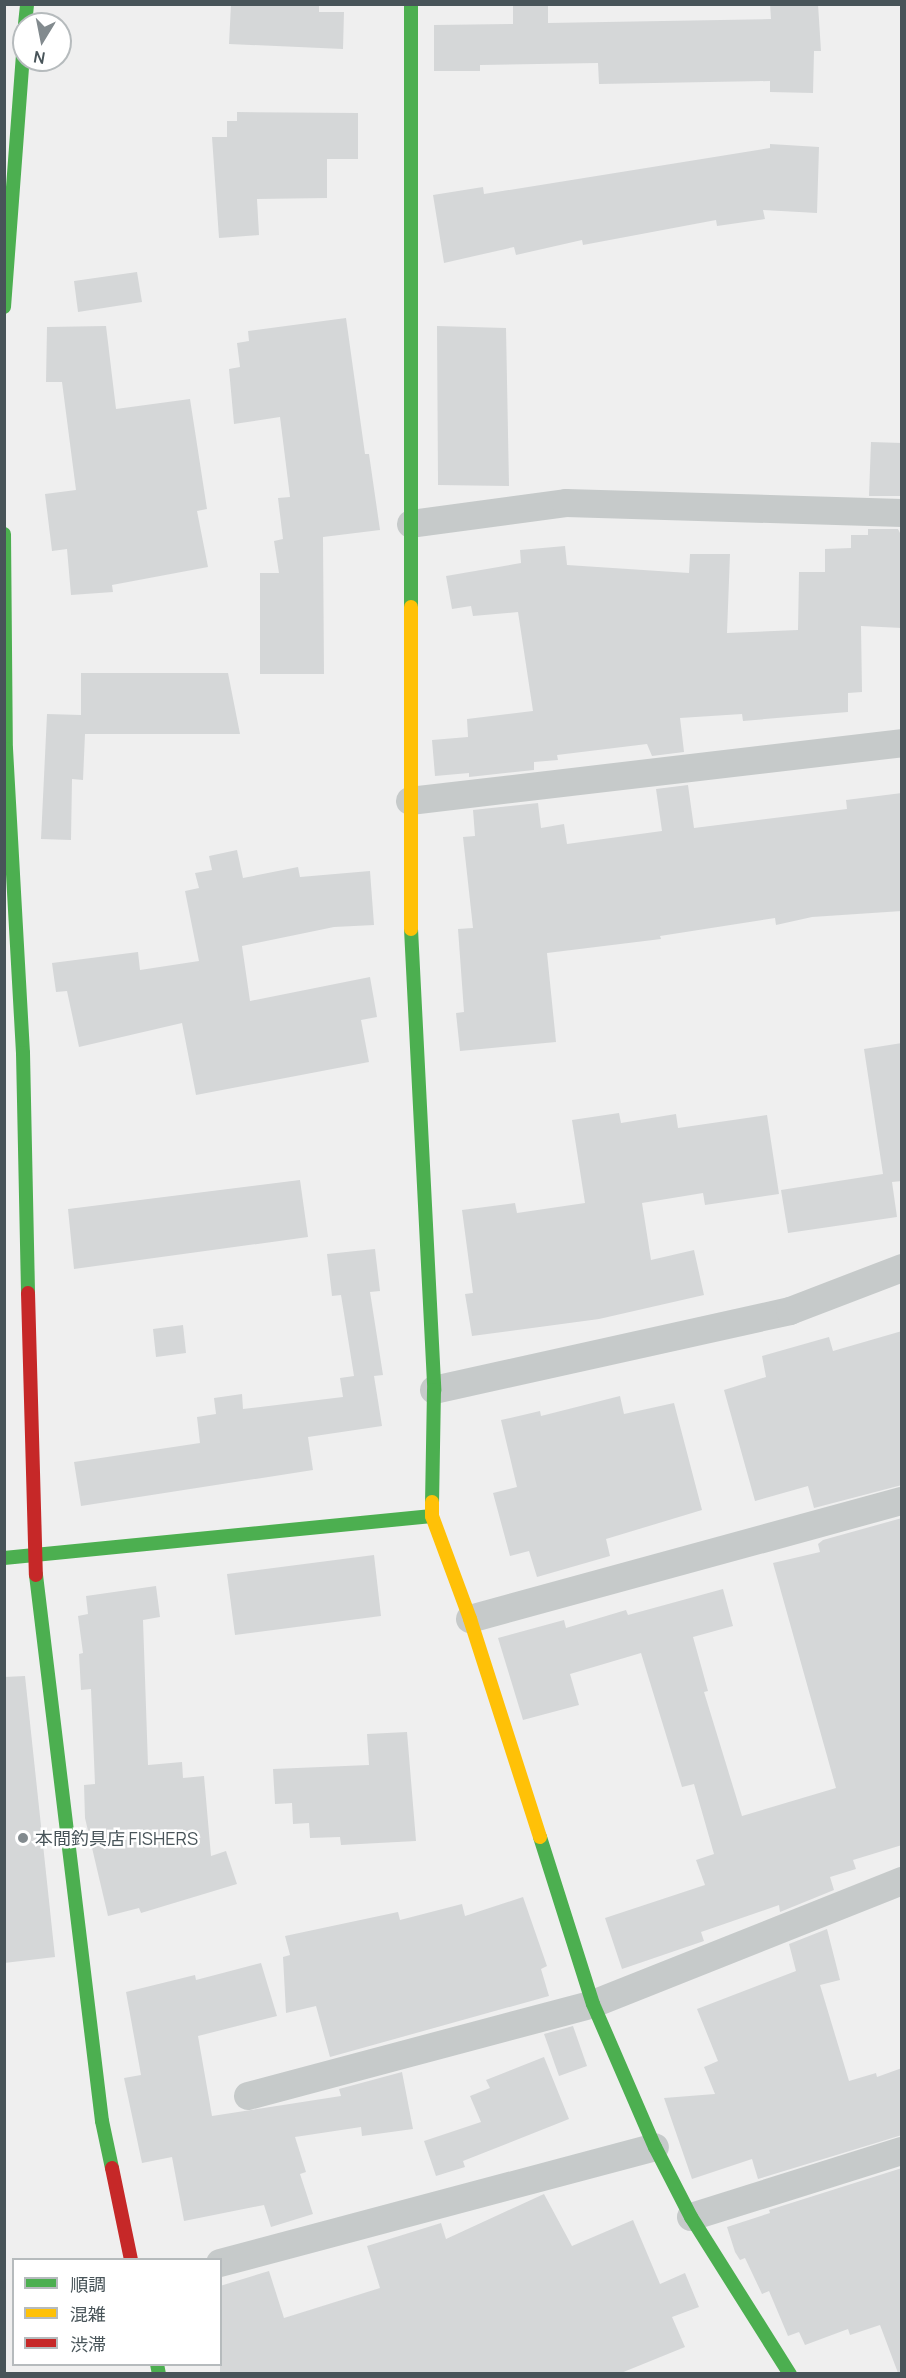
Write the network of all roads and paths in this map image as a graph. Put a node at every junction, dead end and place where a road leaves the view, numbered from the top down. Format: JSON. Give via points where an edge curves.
{"nodes":[{"id":1,"x":411,"y":4,"type":"edge"},
{"id":2,"x":22,"y":72,"type":"edge"},
{"id":3,"x":4,"y":307,"type":"edge"},
{"id":4,"x":902,"y":513,"type":"edge"},
{"id":5,"x":411,"y":524,"type":"junction"},
{"id":6,"x":4,"y":534,"type":"edge"},
{"id":7,"x":902,"y":743,"type":"edge"},
{"id":8,"x":410,"y":801,"type":"junction"},
{"id":9,"x":902,"y":1268,"type":"edge"},
{"id":10,"x":434,"y":1390,"type":"junction"},
{"id":11,"x":902,"y":1501,"type":"edge"},
{"id":12,"x":432,"y":1516,"type":"junction"},
{"id":13,"x":34,"y":1555,"type":"junction"},
{"id":14,"x":4,"y":1558,"type":"edge"},
{"id":15,"x":470,"y":1619,"type":"junction"},
{"id":16,"x":902,"y":1881,"type":"edge"},
{"id":17,"x":593,"y":2004,"type":"junction"},
{"id":18,"x":248,"y":2096,"type":"dead end"},
{"id":19,"x":656,"y":2147,"type":"junction"},
{"id":20,"x":902,"y":2151,"type":"edge"},
{"id":21,"x":691,"y":2217,"type":"junction"},
{"id":22,"x":131,"y":2258,"type":"edge"},
{"id":23,"x":222,"y":2262,"type":"edge"},
{"id":24,"x":790,"y":2373,"type":"edge"}],
"edges":[{"from":1,"to":5,"type":"street"},
{"from":2,"to":3,"type":"street"},
{"from":4,"to":5,"type":"street","via":[[566,503]]},
{"from":5,"to":8,"type":"street"},
{"from":6,"to":13,"type":"street","via":[[6,749],[23,1053]]},
{"from":7,"to":8,"type":"street"},
{"from":8,"to":10,"type":"street","via":[[411,950]]},
{"from":9,"to":10,"type":"street","via":[[790,1311]]},
{"from":10,"to":12,"type":"street"},
{"from":11,"to":15,"type":"street"},
{"from":12,"to":13,"type":"street"},
{"from":12,"to":15,"type":"street"},
{"from":13,"to":14,"type":"street"},
{"from":13,"to":22,"type":"street","via":[[102,2121]]},
{"from":15,"to":17,"type":"street"},
{"from":16,"to":17,"type":"street"},
{"from":17,"to":18,"type":"street"},
{"from":17,"to":19,"type":"street"},
{"from":19,"to":21,"type":"street"},
{"from":19,"to":23,"type":"street"},
{"from":20,"to":21,"type":"street"},
{"from":21,"to":24,"type":"street"}]}
